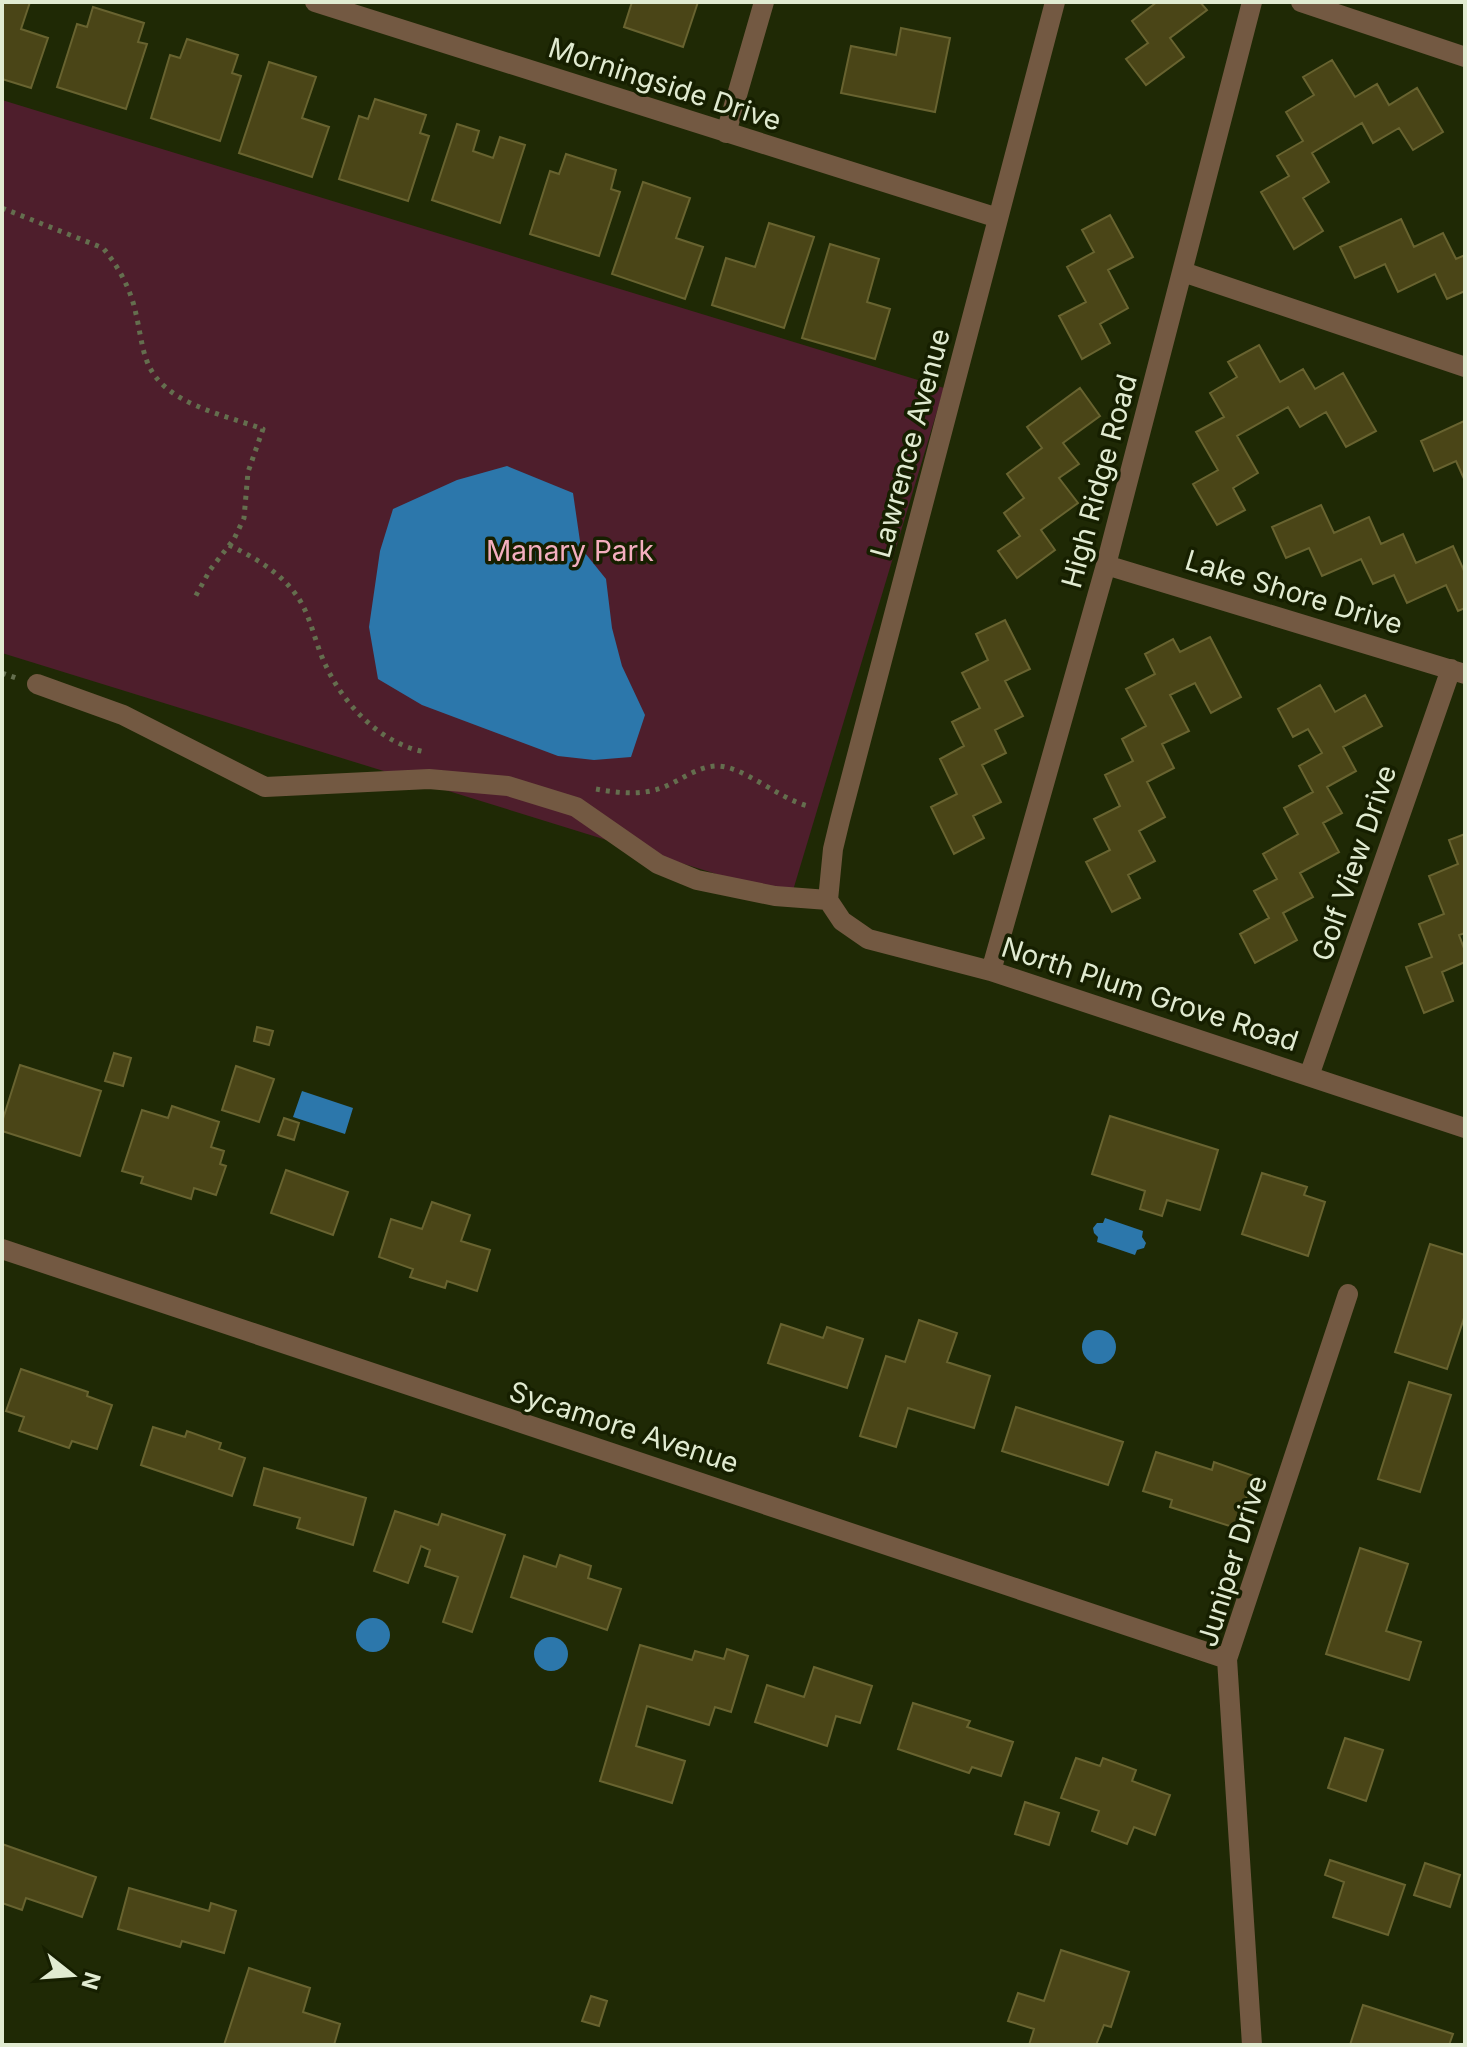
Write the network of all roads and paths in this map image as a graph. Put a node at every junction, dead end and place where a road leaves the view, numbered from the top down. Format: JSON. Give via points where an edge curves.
{"nodes":[{"id":1,"x":315,"y":2,"type":"edge"},
{"id":2,"x":764,"y":2,"type":"edge"},
{"id":3,"x":1055,"y":2,"type":"edge"},
{"id":4,"x":1252,"y":2,"type":"edge"},
{"id":5,"x":1301,"y":2,"type":"edge"},
{"id":6,"x":1465,"y":57,"type":"edge"},
{"id":7,"x":726,"y":133,"type":"junction"},
{"id":8,"x":2,"y":208,"type":"edge"},
{"id":9,"x":998,"y":218,"type":"junction"},
{"id":10,"x":1183,"y":272,"type":"junction"},
{"id":11,"x":1465,"y":367,"type":"edge"},
{"id":12,"x":229,"y":545,"type":"junction"},
{"id":13,"x":1106,"y":565,"type":"junction"},
{"id":14,"x":194,"y":599,"type":"dead end"},
{"id":15,"x":1458,"y":672,"type":"edge"},
{"id":16,"x":37,"y":684,"type":"dead end"},
{"id":17,"x":433,"y":753,"type":"dead end"},
{"id":18,"x":585,"y":787,"type":"dead end"},
{"id":19,"x":808,"y":806,"type":"dead end"},
{"id":20,"x":828,"y":900,"type":"junction"},
{"id":21,"x":991,"y":971,"type":"junction"},
{"id":22,"x":1309,"y":1076,"type":"junction"},
{"id":23,"x":1465,"y":1128,"type":"edge"},
{"id":24,"x":2,"y":1249,"type":"edge"},
{"id":25,"x":1348,"y":1294,"type":"dead end"},
{"id":26,"x":1227,"y":1659,"type":"junction"},
{"id":27,"x":1252,"y":2045,"type":"edge"}],
"edges":[{"from":1,"to":7,"type":"street","name":"Morningside Drive"},
{"from":2,"to":7,"type":"street"},
{"from":3,"to":9,"type":"street","name":"Lawrence Avenue"},
{"from":4,"to":10,"type":"street","name":"High Ridge Road"},
{"from":5,"to":6,"type":"street"},
{"from":7,"to":9,"type":"street","name":"Morningside Drive"},
{"from":8,"to":12,"type":"path","via":[[103,248],[129,292],[142,351],[159,380],[176,395],[263,429],[248,472],[244,518]]},
{"from":9,"to":20,"type":"street","name":"Lawrence Avenue","via":[[840,820]]},
{"from":10,"to":11,"type":"street"},
{"from":10,"to":13,"type":"street","name":"High Ridge Road"},
{"from":12,"to":14,"type":"path"},
{"from":12,"to":17,"type":"path","via":[[267,567],[296,593],[325,665],[353,709],[400,743]]},
{"from":13,"to":15,"type":"street","name":"Lake Shore Drive"},
{"from":13,"to":21,"type":"street","name":"High Ridge Road"},
{"from":15,"to":22,"type":"street","name":"Golf View Drive"},
{"from":16,"to":20,"type":"street","via":[[123,715],[265,787],[429,779],[508,786],[576,807],[658,864],[697,880],[775,896]]},
{"from":18,"to":19,"type":"path","via":[[644,793],[716,766]]},
{"from":20,"to":21,"type":"street","name":"North Plum Grove Road","via":[[842,921],[868,939]]},
{"from":21,"to":22,"type":"street","name":"North Plum Grove Road"},
{"from":22,"to":23,"type":"street","name":"North Plum Grove Road"},
{"from":24,"to":26,"type":"street","name":"Sycamore Avenue"},
{"from":25,"to":26,"type":"street","name":"Juniper Drive"},
{"from":26,"to":27,"type":"street","name":"Juniper Drive"}]}
